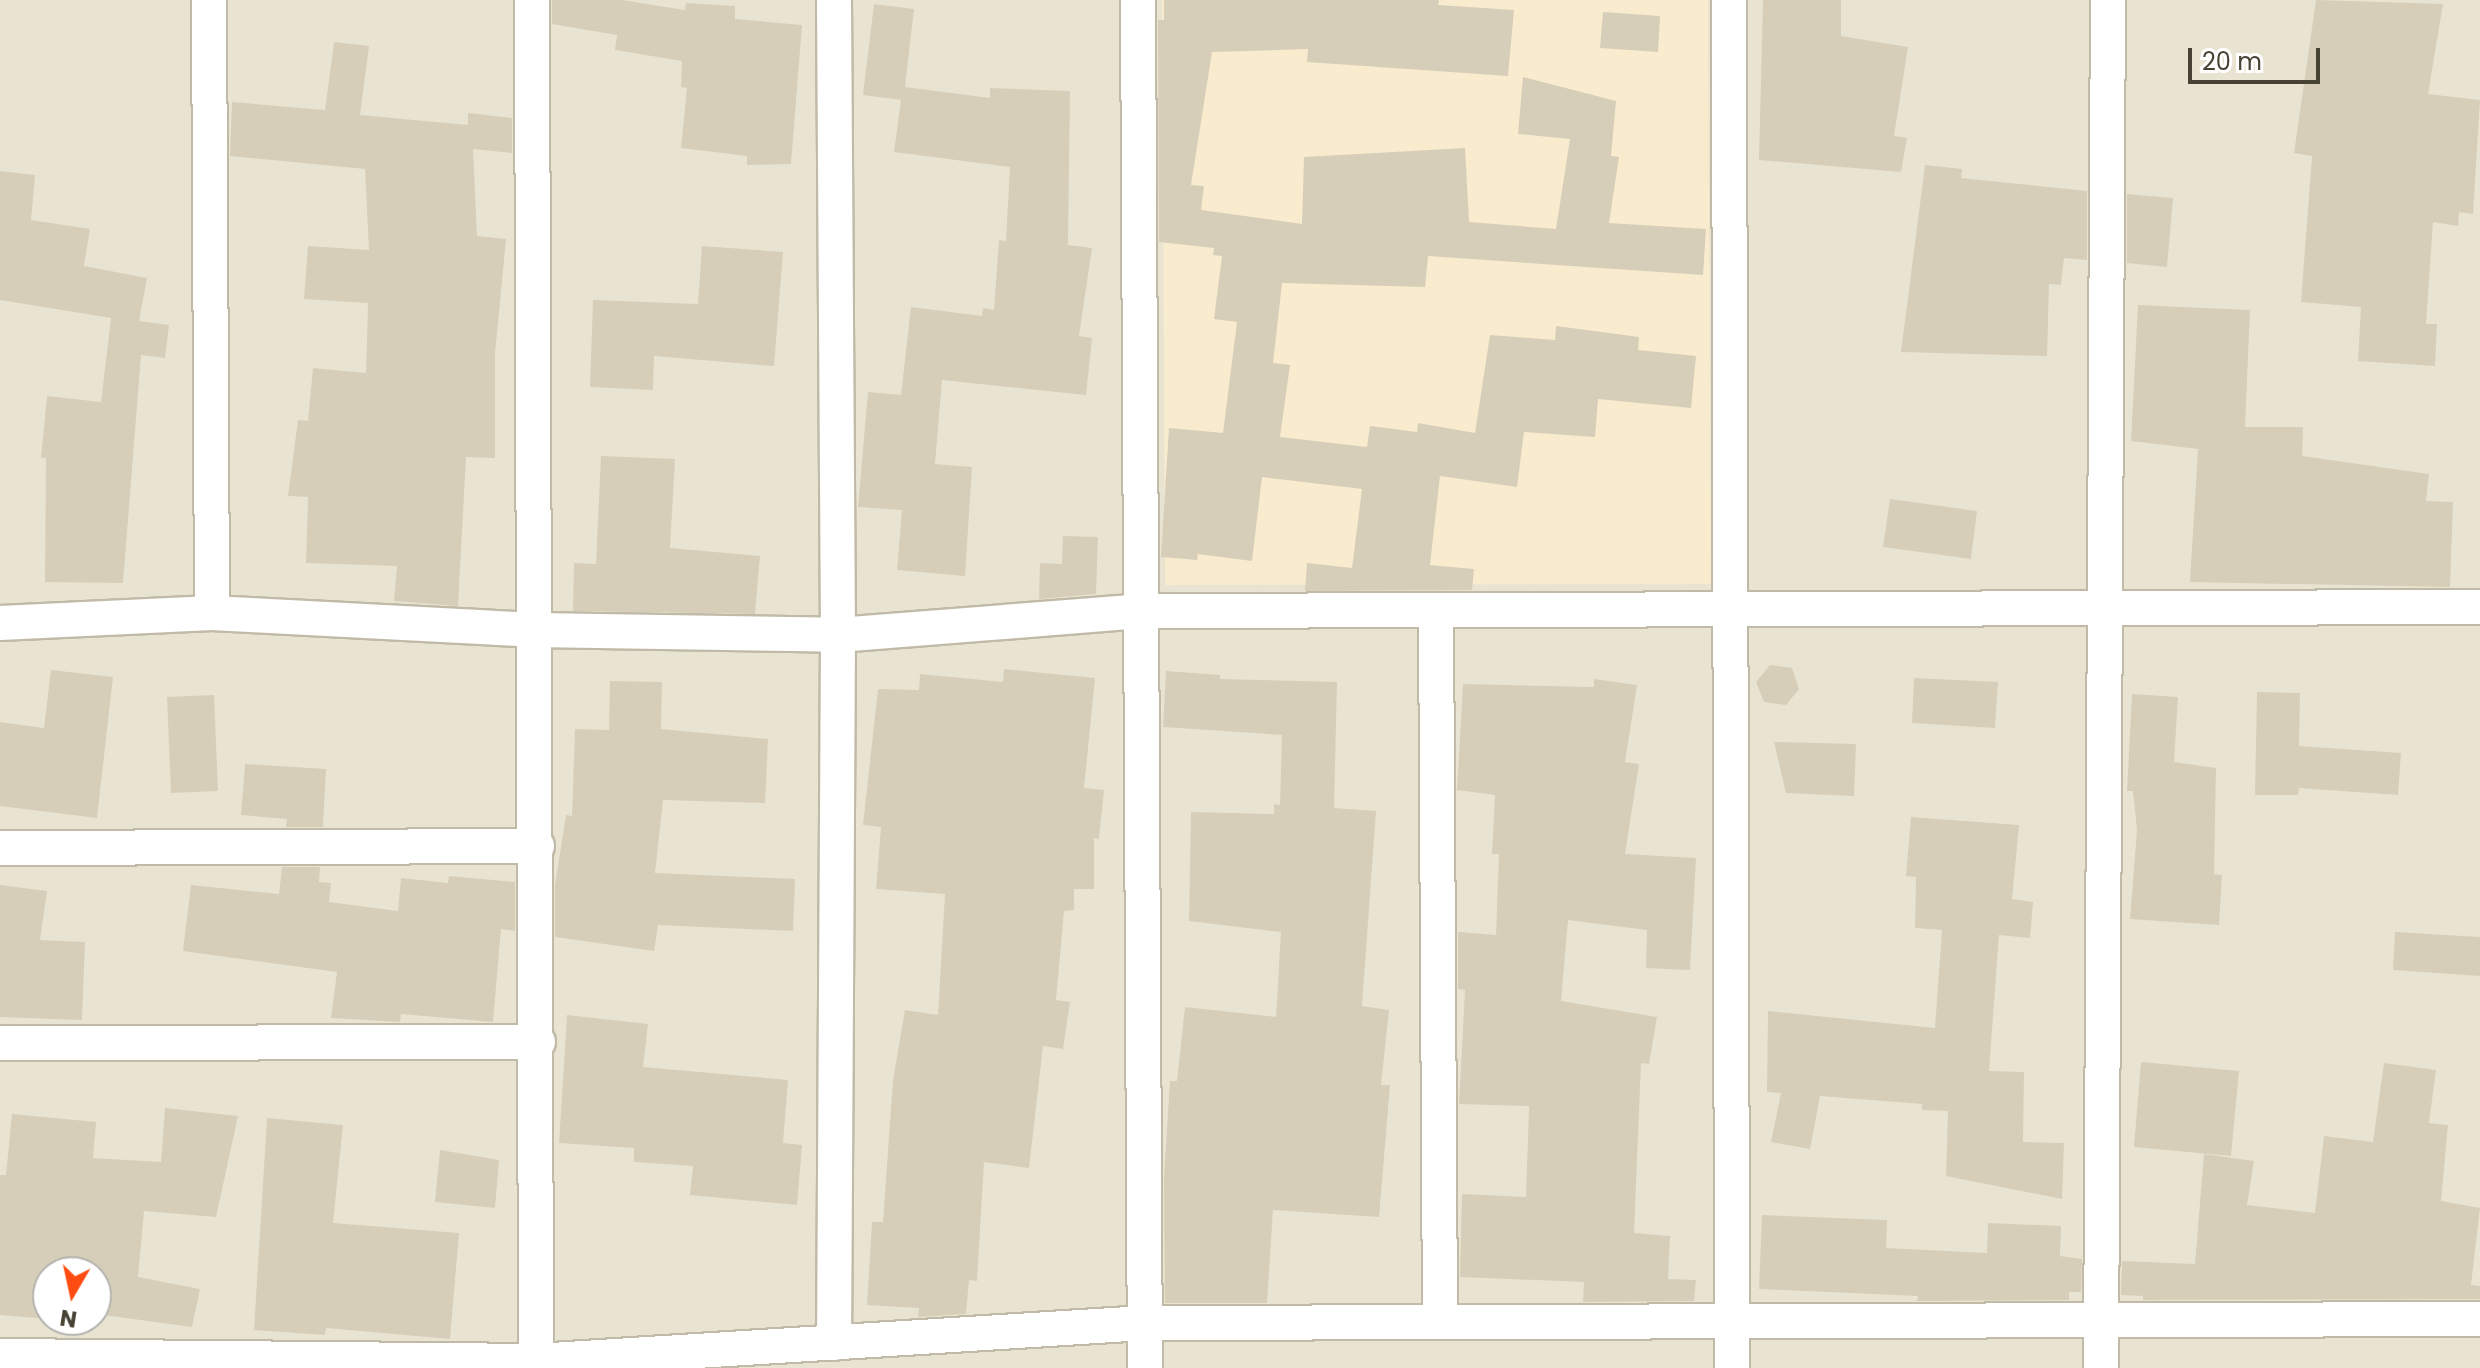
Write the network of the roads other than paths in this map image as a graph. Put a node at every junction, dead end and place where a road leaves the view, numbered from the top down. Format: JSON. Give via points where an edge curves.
{"nodes":[{"id":1,"x":209,"y":0,"type":"edge"},
{"id":2,"x":532,"y":0,"type":"edge"},
{"id":3,"x":834,"y":0,"type":"edge"},
{"id":4,"x":1138,"y":0,"type":"edge"},
{"id":5,"x":1729,"y":0,"type":"edge"},
{"id":6,"x":2108,"y":0,"type":"edge"},
{"id":7,"x":2480,"y":607,"type":"edge"},
{"id":8,"x":2105,"y":608,"type":"junction"},
{"id":9,"x":1731,"y":609,"type":"junction"},
{"id":10,"x":1436,"y":610,"type":"junction"},
{"id":11,"x":1141,"y":611,"type":"junction"},
{"id":12,"x":212,"y":613,"type":"junction"},
{"id":13,"x":0,"y":623,"type":"edge"},
{"id":14,"x":534,"y":630,"type":"junction"},
{"id":15,"x":838,"y":635,"type":"junction"},
{"id":16,"x":537,"y":846,"type":"junction"},
{"id":17,"x":0,"y":848,"type":"edge"},
{"id":18,"x":538,"y":1042,"type":"junction"},
{"id":19,"x":0,"y":1043,"type":"edge"},
{"id":20,"x":2480,"y":1319,"type":"edge"},
{"id":21,"x":2101,"y":1320,"type":"junction"},
{"id":22,"x":1440,"y":1322,"type":"junction"},
{"id":23,"x":1732,"y":1322,"type":"junction"},
{"id":24,"x":1145,"y":1323,"type":"junction"},
{"id":25,"x":834,"y":1343,"type":"junction"},
{"id":26,"x":0,"y":1356,"type":"edge"},
{"id":27,"x":536,"y":1364,"type":"edge"},
{"id":28,"x":1145,"y":1368,"type":"edge"},
{"id":29,"x":1732,"y":1368,"type":"edge"},
{"id":30,"x":2101,"y":1368,"type":"edge"}],
"edges":[{"from":1,"to":12,"type":"street"},
{"from":2,"to":14,"type":"street"},
{"from":3,"to":15,"type":"street"},
{"from":4,"to":11,"type":"street"},
{"from":5,"to":9,"type":"street"},
{"from":6,"to":8,"type":"street"},
{"from":7,"to":8,"type":"street"},
{"from":8,"to":9,"type":"street"},
{"from":8,"to":21,"type":"street"},
{"from":9,"to":10,"type":"street"},
{"from":9,"to":23,"type":"street"},
{"from":10,"to":11,"type":"street"},
{"from":10,"to":22,"type":"street"},
{"from":11,"to":15,"type":"street"},
{"from":11,"to":24,"type":"street"},
{"from":12,"to":13,"type":"street"},
{"from":12,"to":14,"type":"street"},
{"from":14,"to":15,"type":"street"},
{"from":14,"to":16,"type":"street"},
{"from":15,"to":25,"type":"street"},
{"from":16,"to":17,"type":"street"},
{"from":16,"to":18,"type":"street"},
{"from":18,"to":19,"type":"street"},
{"from":18,"to":27,"type":"street"},
{"from":20,"to":21,"type":"street"},
{"from":21,"to":23,"type":"street"},
{"from":21,"to":30,"type":"street"},
{"from":22,"to":23,"type":"street"},
{"from":22,"to":24,"type":"street"},
{"from":23,"to":29,"type":"street"},
{"from":24,"to":25,"type":"street"},
{"from":24,"to":28,"type":"street"},
{"from":25,"to":27,"type":"street"},
{"from":26,"to":27,"type":"street"}]}
